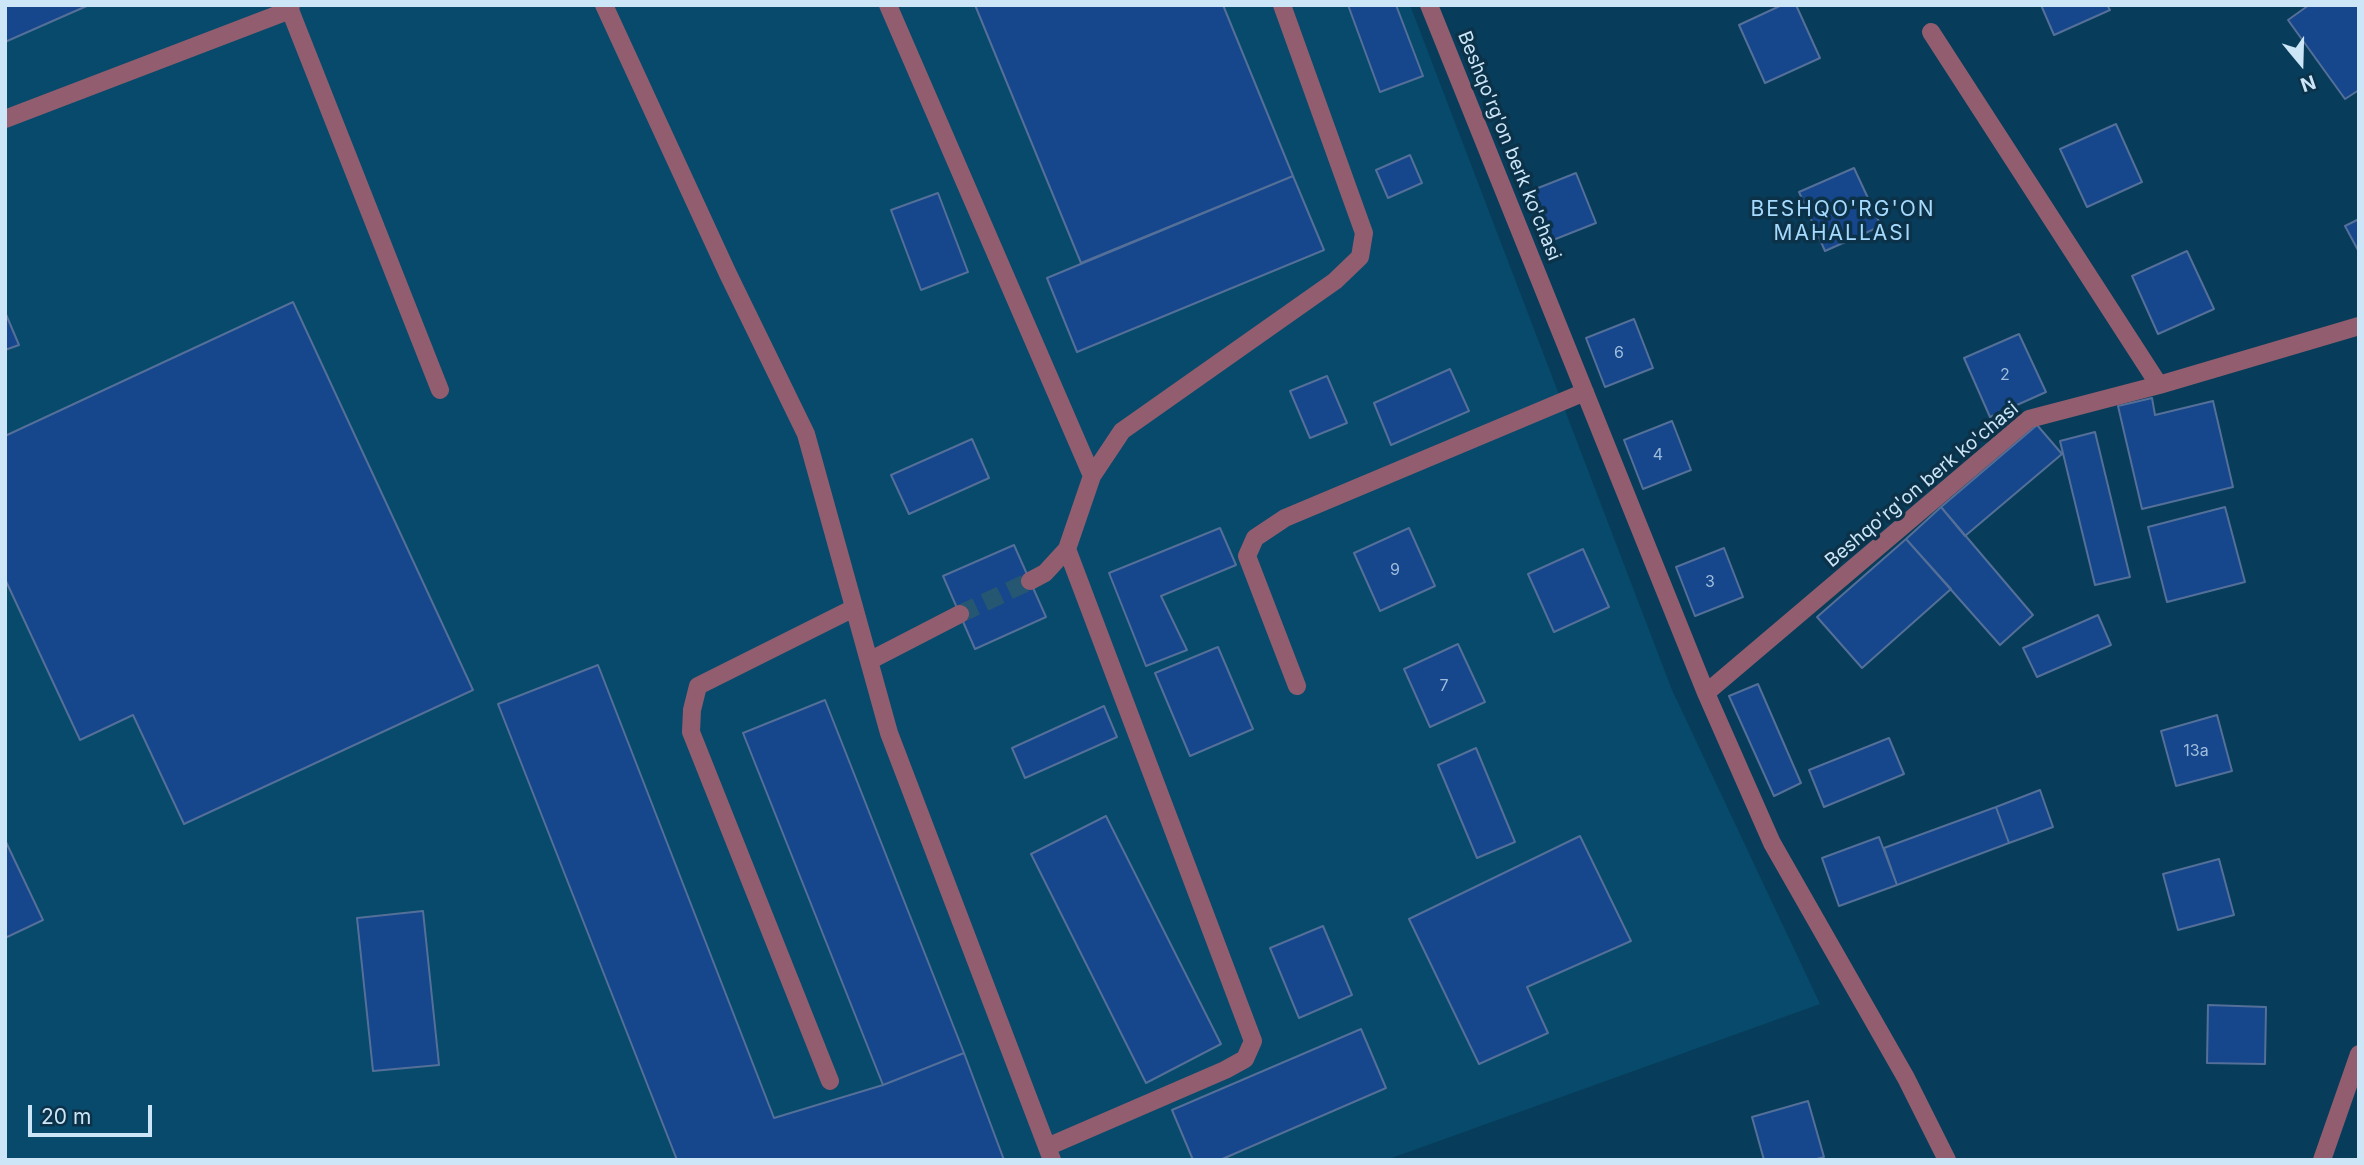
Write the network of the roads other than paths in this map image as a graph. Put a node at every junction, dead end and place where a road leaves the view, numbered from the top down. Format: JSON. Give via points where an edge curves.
{"nodes":[{"id":1,"x":604,"y":5,"type":"edge"},
{"id":2,"x":888,"y":5,"type":"edge"},
{"id":3,"x":1282,"y":5,"type":"edge"},
{"id":4,"x":1429,"y":5,"type":"edge"},
{"id":5,"x":290,"y":7,"type":"edge"},
{"id":6,"x":1931,"y":32,"type":"dead end"},
{"id":7,"x":5,"y":119,"type":"edge"},
{"id":8,"x":2359,"y":326,"type":"edge"},
{"id":9,"x":2159,"y":385,"type":"junction"},
{"id":10,"x":440,"y":390,"type":"dead end"},
{"id":11,"x":1585,"y":392,"type":"junction"},
{"id":12,"x":1092,"y":476,"type":"junction"},
{"id":13,"x":1067,"y":549,"type":"junction"},
{"id":14,"x":1030,"y":581,"type":"tunnel mouth"},
{"id":15,"x":854,"y":608,"type":"junction"},
{"id":16,"x":960,"y":614,"type":"tunnel mouth"},
{"id":17,"x":869,"y":661,"type":"junction"},
{"id":18,"x":1297,"y":686,"type":"dead end"},
{"id":19,"x":1706,"y":693,"type":"junction"},
{"id":20,"x":2359,"y":1055,"type":"edge"},
{"id":21,"x":830,"y":1080,"type":"dead end"},
{"id":22,"x":1050,"y":1153,"type":"edge"},
{"id":23,"x":1947,"y":1160,"type":"edge"},
{"id":24,"x":2322,"y":1160,"type":"edge"}],
"edges":[{"from":1,"to":15,"type":"street","via":[[806,434]]},
{"from":2,"to":12,"type":"street"},
{"from":3,"to":12,"type":"street","via":[[1364,233],[1360,257],[1335,281],[1122,431]]},
{"from":4,"to":11,"type":"street","name":"Beshqo'rg'on berk ko'chasi"},
{"from":5,"to":7,"type":"street"},
{"from":5,"to":10,"type":"street"},
{"from":6,"to":9,"type":"street"},
{"from":8,"to":9,"type":"street","name":"Beshqo'rg'on berk ko'chasi"},
{"from":9,"to":19,"type":"street","name":"Beshqo'rg'on berk ko'chasi","via":[[2029,419]]},
{"from":11,"to":18,"type":"street","via":[[1285,518],[1255,538],[1247,556]]},
{"from":11,"to":19,"type":"street","name":"Beshqo'rg'on berk ko'chasi"},
{"from":12,"to":13,"type":"street"},
{"from":13,"to":14,"type":"street","via":[[1045,573]]},
{"from":13,"to":22,"type":"street","via":[[1253,1041],[1245,1059]]},
{"from":15,"to":17,"type":"street"},
{"from":15,"to":21,"type":"street","via":[[698,686],[692,710],[691,732]]},
{"from":16,"to":17,"type":"street"},
{"from":17,"to":22,"type":"street","via":[[889,733]]},
{"from":19,"to":23,"type":"street","name":"Beshqo'rg'on berk ko'chasi","via":[[1772,843],[1906,1078]]},
{"from":20,"to":24,"type":"street"}]}
